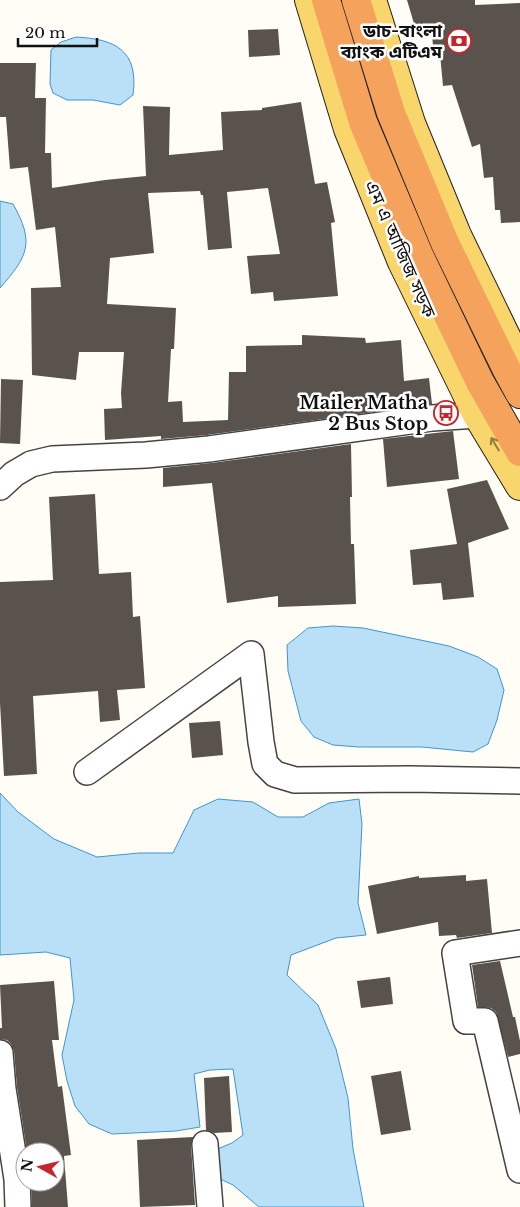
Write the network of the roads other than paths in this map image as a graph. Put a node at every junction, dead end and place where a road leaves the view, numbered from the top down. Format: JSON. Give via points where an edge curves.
{"nodes":[{"id":1,"x":310,"y":0,"type":"edge"},
{"id":2,"x":326,"y":0,"type":"edge"},
{"id":3,"x":356,"y":0,"type":"edge"},
{"id":4,"x":372,"y":0,"type":"edge"},
{"id":5,"x":513,"y":336,"type":"edge"},
{"id":6,"x":520,"y":365,"type":"edge"},
{"id":7,"x":520,"y":394,"type":"edge"},
{"id":8,"x":477,"y":415,"type":"junction"},
{"id":9,"x":520,"y":452,"type":"edge"},
{"id":10,"x":520,"y":486,"type":"edge"},
{"id":11,"x":0,"y":487,"type":"edge"},
{"id":12,"x":87,"y":772,"type":"dead end"},
{"id":13,"x":520,"y":781,"type":"edge"},
{"id":14,"x":520,"y":943,"type":"edge"},
{"id":15,"x":0,"y":1053,"type":"edge"},
{"id":16,"x":204,"y":1144,"type":"dead end"},
{"id":17,"x":520,"y":1170,"type":"edge"},
{"id":18,"x":18,"y":1207,"type":"edge"},
{"id":19,"x":210,"y":1207,"type":"edge"}],
"edges":[{"from":1,"to":8,"type":"main road","name":"এম এ আজিজ সড়ক","via":[[348,129],[402,262]]},
{"from":2,"to":9,"type":"highway","via":[[363,122],[419,255],[480,382]]},
{"from":3,"to":7,"type":"highway","via":[[401,139],[445,243]]},
{"from":4,"to":5,"type":"main road","via":[[411,124],[458,235]]},
{"from":5,"to":6,"type":"main road"},
{"from":10,"to":8,"type":"main road","name":"এম এ আজিজ সড়ক","one_way":true},
{"from":8,"to":11,"type":"street","via":[[432,418],[209,450],[52,460],[32,464]]},
{"from":12,"to":13,"type":"street","via":[[251,654],[265,764],[275,774],[295,780]]},
{"from":14,"to":17,"type":"street","via":[[455,953],[466,1021],[485,1020]]},
{"from":15,"to":18,"type":"street"},
{"from":16,"to":19,"type":"street"}]}
